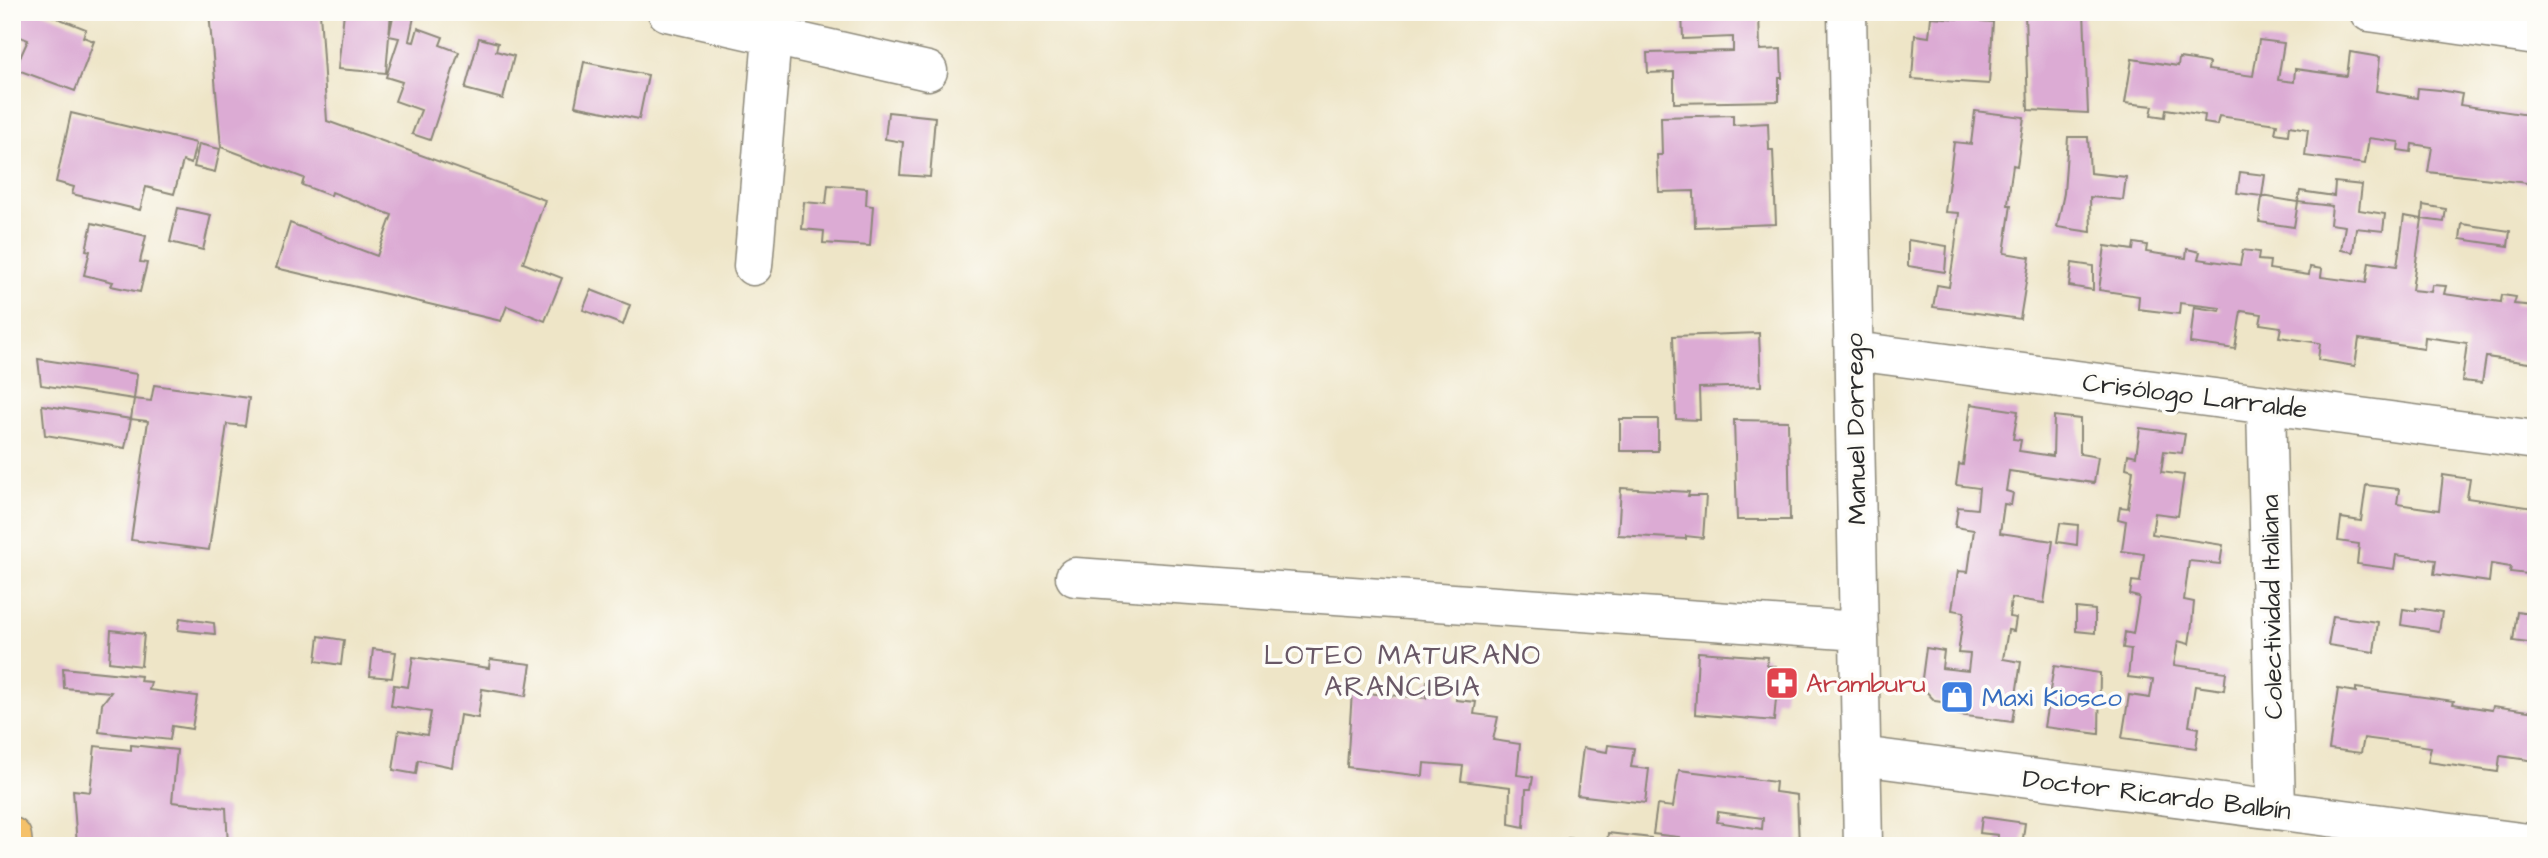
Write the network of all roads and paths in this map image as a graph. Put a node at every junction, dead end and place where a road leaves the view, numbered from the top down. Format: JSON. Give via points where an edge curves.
{"nodes":[{"id":1,"x":667,"y":12,"type":"edge"},
{"id":2,"x":1847,"y":12,"type":"edge"},
{"id":3,"x":2369,"y":12,"type":"edge"},
{"id":4,"x":772,"y":36,"type":"junction"},
{"id":5,"x":2536,"y":36,"type":"edge"},
{"id":6,"x":928,"y":71,"type":"dead end"},
{"id":7,"x":753,"y":266,"type":"dead end"},
{"id":8,"x":1854,"y":351,"type":"junction"},
{"id":9,"x":2266,"y":405,"type":"junction"},
{"id":10,"x":2536,"y":440,"type":"edge"},
{"id":11,"x":1075,"y":578,"type":"dead end"},
{"id":12,"x":1859,"y":631,"type":"junction"},
{"id":13,"x":1861,"y":756,"type":"junction"},
{"id":14,"x":2276,"y":809,"type":"junction"},
{"id":15,"x":12,"y":837,"type":"edge"},
{"id":16,"x":2536,"y":844,"type":"edge"},
{"id":17,"x":13,"y":846,"type":"edge"},
{"id":18,"x":1863,"y":846,"type":"edge"}],
"edges":[{"from":1,"to":4,"type":"street"},
{"from":2,"to":8,"type":"street","name":"Manuel Dorrego"},
{"from":3,"to":5,"type":"street"},
{"from":4,"to":6,"type":"street"},
{"from":4,"to":7,"type":"street"},
{"from":8,"to":9,"type":"street","name":"Crisólogo Larralde"},
{"from":8,"to":12,"type":"street","name":"Manuel Dorrego"},
{"from":9,"to":10,"type":"street","name":"Crisólogo Larralde"},
{"from":9,"to":14,"type":"street","name":"Colectividad Italiana"},
{"from":11,"to":12,"type":"street"},
{"from":12,"to":13,"type":"street","name":"Manuel Dorrego"},
{"from":13,"to":14,"type":"street","name":"Doctor Ricardo Balbín"},
{"from":13,"to":18,"type":"street","name":"Manuel Dorrego"},
{"from":14,"to":16,"type":"street","name":"Doctor Ricardo Balbín"},
{"from":15,"to":17,"type":"main road"}]}
